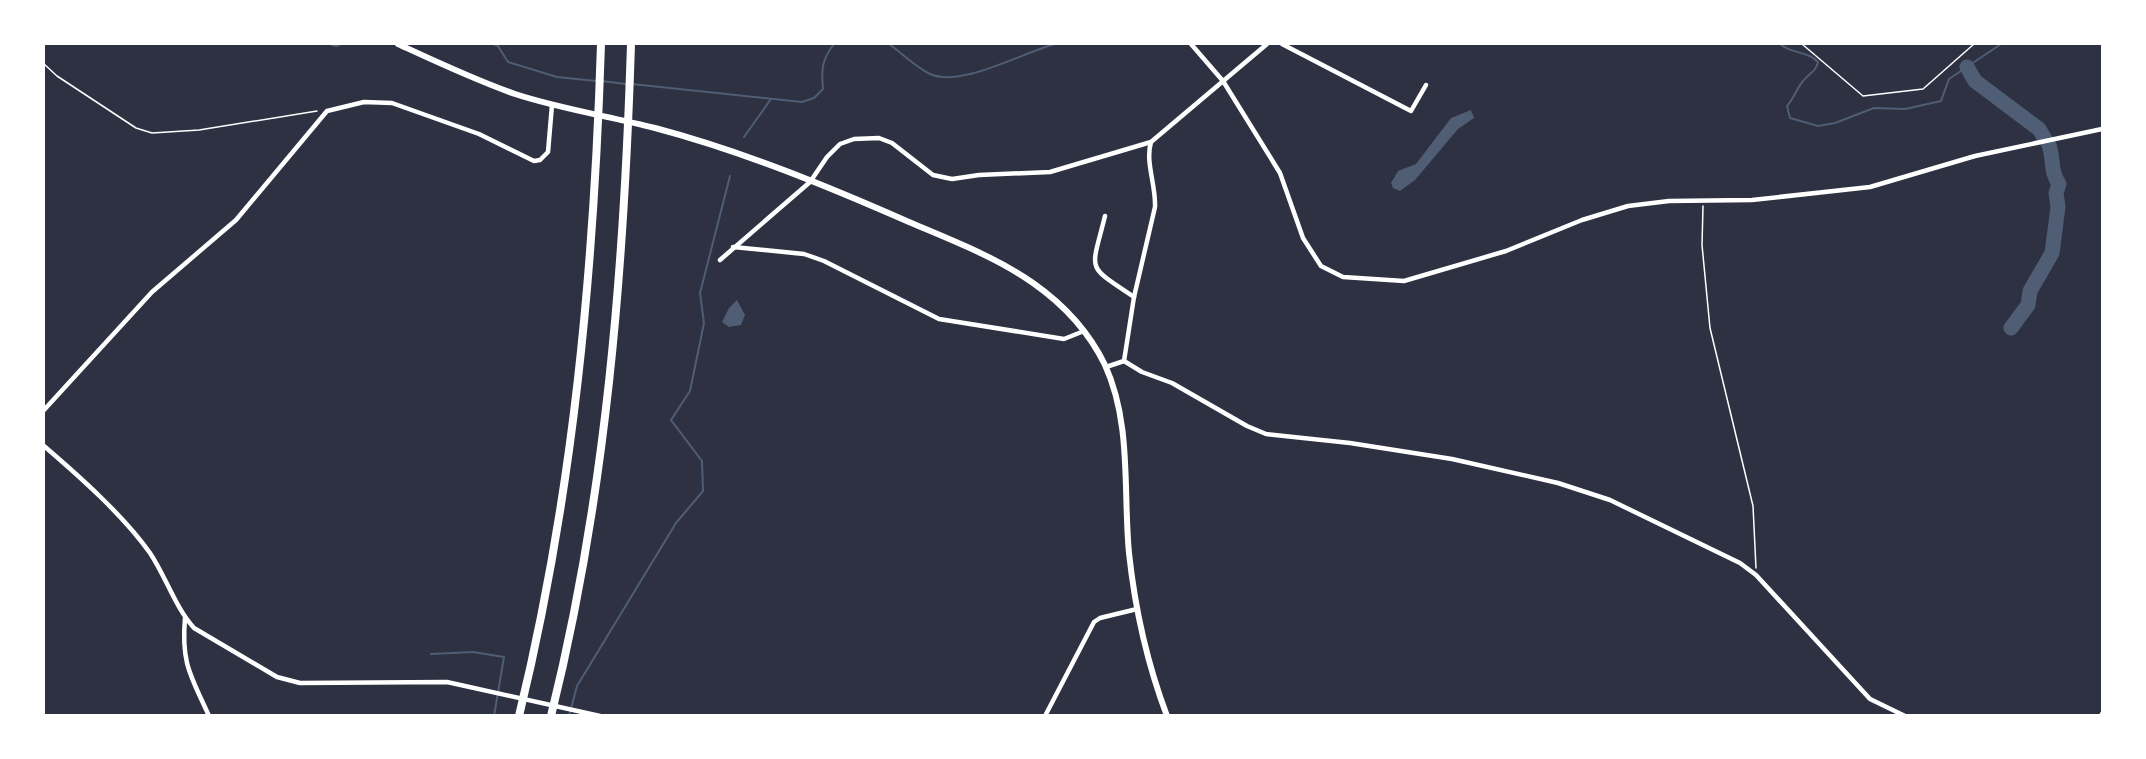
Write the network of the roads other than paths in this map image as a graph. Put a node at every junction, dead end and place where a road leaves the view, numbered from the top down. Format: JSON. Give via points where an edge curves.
{"nodes":[{"id":1,"x":398,"y":44,"type":"edge"},
{"id":2,"x":600,"y":44,"type":"edge"},
{"id":3,"x":631,"y":44,"type":"edge"},
{"id":4,"x":1191,"y":44,"type":"edge"},
{"id":5,"x":1267,"y":44,"type":"edge"},
{"id":6,"x":1282,"y":44,"type":"edge"},
{"id":7,"x":1223,"y":81,"type":"junction"},
{"id":8,"x":1426,"y":85,"type":"dead end"},
{"id":9,"x":552,"y":105,"type":"junction"},
{"id":10,"x":2103,"y":129,"type":"edge"},
{"id":11,"x":1151,"y":142,"type":"junction"},
{"id":12,"x":810,"y":182,"type":"junction"},
{"id":13,"x":1105,"y":216,"type":"dead end"},
{"id":14,"x":733,"y":247,"type":"junction"},
{"id":15,"x":720,"y":260,"type":"dead end"},
{"id":16,"x":1134,"y":297,"type":"junction"},
{"id":17,"x":1084,"y":331,"type":"junction"},
{"id":18,"x":1124,"y":361,"type":"junction"},
{"id":19,"x":1106,"y":367,"type":"junction"},
{"id":20,"x":44,"y":410,"type":"edge"},
{"id":21,"x":44,"y":446,"type":"edge"},
{"id":22,"x":1137,"y":609,"type":"junction"},
{"id":23,"x":185,"y":618,"type":"junction"},
{"id":24,"x":209,"y":716,"type":"edge"},
{"id":25,"x":519,"y":716,"type":"edge"},
{"id":26,"x":551,"y":716,"type":"edge"},
{"id":27,"x":600,"y":716,"type":"edge"},
{"id":28,"x":1045,"y":716,"type":"edge"},
{"id":29,"x":1167,"y":716,"type":"edge"},
{"id":30,"x":1905,"y":716,"type":"edge"}],
"edges":[{"from":1,"to":9,"type":"main road","via":[[477,79]]},
{"from":2,"to":25,"type":"highway","via":[[590,269],[573,429],[548,587]]},
{"from":3,"to":26,"type":"highway","via":[[628,163],[608,401],[579,581]]},
{"from":4,"to":7,"type":"street"},
{"from":5,"to":7,"type":"street"},
{"from":6,"to":8,"type":"street","via":[[1411,111]]},
{"from":7,"to":10,"type":"street","via":[[1280,173],[1303,238],[1321,266],[1343,277],[1396,282],[1506,251],[1628,206],[1669,201],[1752,200],[1870,187],[1975,156]]},
{"from":7,"to":11,"type":"street"},
{"from":9,"to":12,"type":"main road","via":[[694,139]]},
{"from":9,"to":20,"type":"street","via":[[548,152],[534,161],[479,134],[392,103],[347,104],[327,111],[236,220],[152,292]]},
{"from":11,"to":12,"type":"street","via":[[1050,172],[952,179],[933,175],[906,152],[879,138],[854,139],[840,144]]},
{"from":11,"to":16,"type":"street","via":[[1148,153],[1155,207]]},
{"from":12,"to":14,"type":"street"},
{"from":12,"to":17,"type":"main road","via":[[1005,266],[1053,299]]},
{"from":13,"to":16,"type":"street","via":[[1094,263],[1096,271]]},
{"from":14,"to":15,"type":"street"},
{"from":14,"to":17,"type":"street","via":[[804,254],[939,319],[1064,339]]},
{"from":16,"to":18,"type":"street"},
{"from":17,"to":19,"type":"main road"},
{"from":18,"to":19,"type":"street"},
{"from":18,"to":30,"type":"street","via":[[1266,434],[1452,459],[1583,490],[1655,521],[1740,563],[1756,575],[1864,694]]},
{"from":19,"to":22,"type":"main road","via":[[1122,429],[1129,552]]},
{"from":21,"to":23,"type":"street","via":[[149,552]]},
{"from":22,"to":28,"type":"street","via":[[1094,622]]},
{"from":22,"to":29,"type":"main road"},
{"from":23,"to":24,"type":"street","via":[[182,645],[186,666]]},
{"from":23,"to":27,"type":"street","via":[[230,651],[277,677],[300,683],[426,680],[479,687]]}]}
